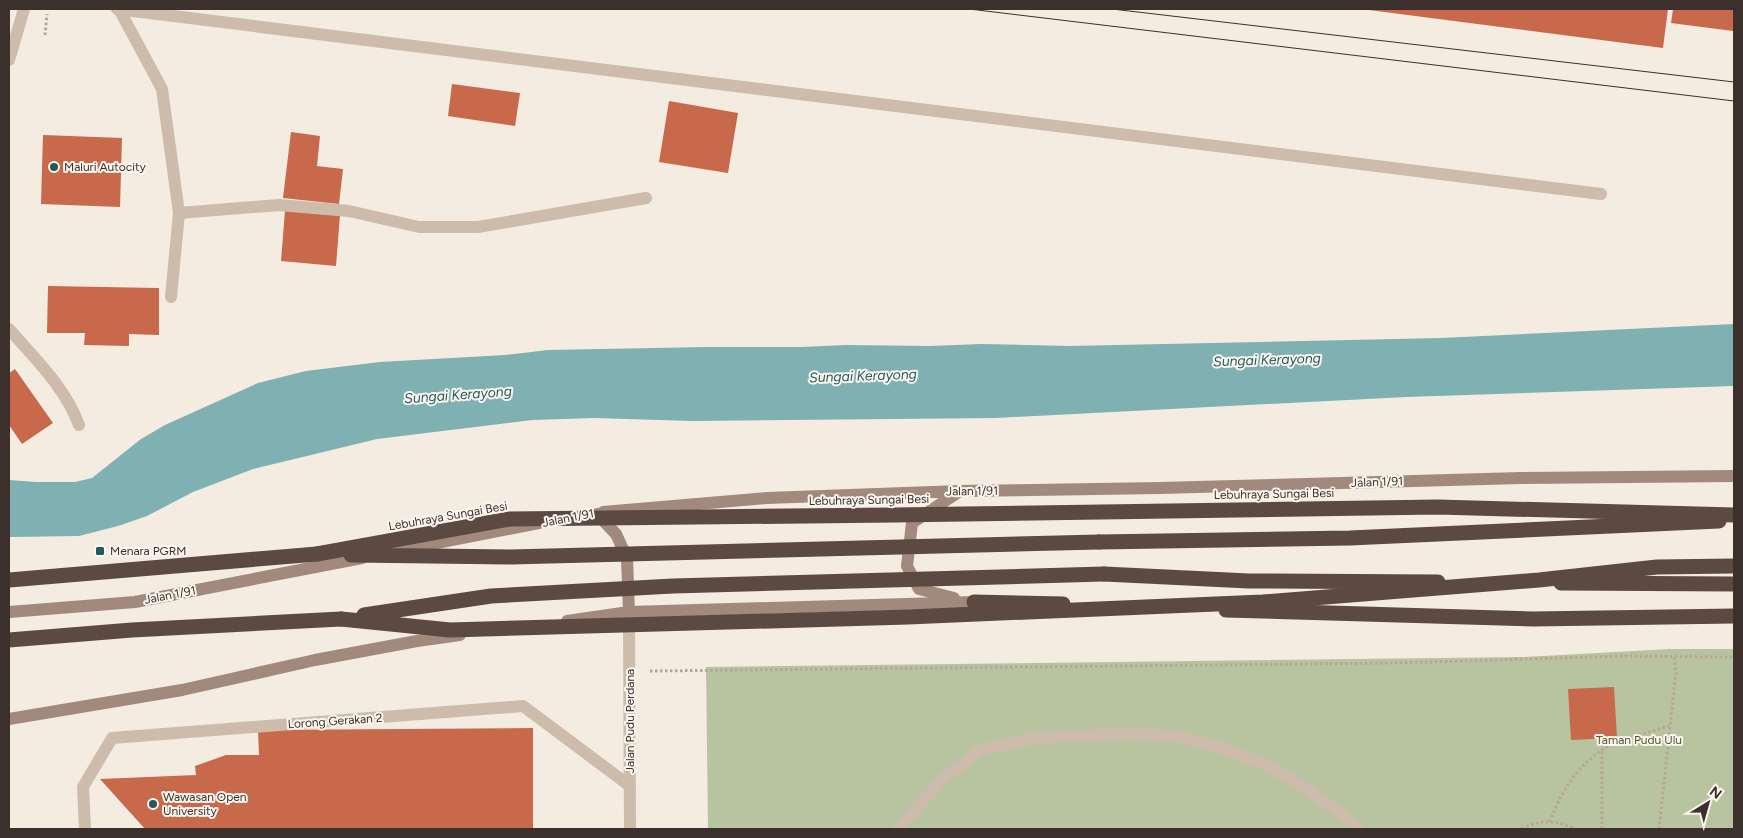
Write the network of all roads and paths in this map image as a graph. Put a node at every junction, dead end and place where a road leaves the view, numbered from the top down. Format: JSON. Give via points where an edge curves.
{"nodes":[{"id":1,"x":24,"y":9,"type":"edge"},
{"id":2,"x":47,"y":9,"type":"edge"},
{"id":3,"x":118,"y":9,"type":"edge"},
{"id":4,"x":201,"y":14,"type":"edge"},
{"id":5,"x":45,"y":35,"type":"dead end"},
{"id":6,"x":9,"y":60,"type":"edge"},
{"id":7,"x":1601,"y":194,"type":"dead end"},
{"id":8,"x":646,"y":198,"type":"dead end"},
{"id":9,"x":179,"y":213,"type":"junction"},
{"id":10,"x":171,"y":297,"type":"dead end"},
{"id":11,"x":9,"y":329,"type":"edge"},
{"id":12,"x":79,"y":425,"type":"dead end"},
{"id":13,"x":1734,"y":476,"type":"edge"},
{"id":14,"x":960,"y":492,"type":"junction"},
{"id":15,"x":596,"y":512,"type":"junction"},
{"id":16,"x":1734,"y":515,"type":"edge"},
{"id":17,"x":1734,"y":520,"type":"edge"},
{"id":18,"x":317,"y":554,"type":"junction"},
{"id":19,"x":1734,"y":566,"type":"edge"},
{"id":20,"x":9,"y":580,"type":"edge"},
{"id":21,"x":1734,"y":584,"type":"edge"},
{"id":22,"x":974,"y":602,"type":"junction"},
{"id":23,"x":9,"y":612,"type":"edge"},
{"id":24,"x":629,"y":612,"type":"junction"},
{"id":25,"x":1734,"y":616,"type":"edge"},
{"id":26,"x":341,"y":619,"type":"junction"},
{"id":27,"x":9,"y":640,"type":"edge"},
{"id":28,"x":1674,"y":657,"type":"junction"},
{"id":29,"x":1734,"y":657,"type":"edge"},
{"id":30,"x":630,"y":672,"type":"junction"},
{"id":31,"x":9,"y":719,"type":"edge"},
{"id":32,"x":1669,"y":726,"type":"junction"},
{"id":33,"x":1602,"y":749,"type":"junction"},
{"id":34,"x":630,"y":786,"type":"junction"},
{"id":35,"x":1550,"y":822,"type":"junction"},
{"id":36,"x":85,"y":829,"type":"edge"},
{"id":37,"x":630,"y":829,"type":"edge"},
{"id":38,"x":898,"y":829,"type":"edge"},
{"id":39,"x":1359,"y":829,"type":"edge"},
{"id":40,"x":1522,"y":829,"type":"edge"},
{"id":41,"x":1575,"y":829,"type":"edge"},
{"id":42,"x":1602,"y":829,"type":"edge"},
{"id":43,"x":1659,"y":829,"type":"edge"}],
"edges":[{"from":1,"to":6,"type":"street"},
{"from":2,"to":5,"type":"path"},
{"from":3,"to":4,"type":"street"},
{"from":3,"to":9,"type":"street","via":[[162,89]]},
{"from":4,"to":7,"type":"street"},
{"from":8,"to":9,"type":"street","via":[[478,227],[419,226],[349,211],[279,205]]},
{"from":9,"to":10,"type":"street"},
{"from":11,"to":12,"type":"street","via":[[59,387]]},
{"from":13,"to":14,"type":"street","name":"Jalan 1/91"},
{"from":14,"to":15,"type":"street","name":"Jalan 1/91","via":[[767,498]]},
{"from":14,"to":22,"type":"street","via":[[912,523],[908,566],[919,589]]},
{"from":15,"to":23,"type":"street","name":"Jalan 1/91","via":[[135,602]]},
{"from":15,"to":24,"type":"street","via":[[616,534],[627,558]]},
{"from":16,"to":18,"type":"highway","name":"Lebuhraya Sungai Besi","bridge":true,"via":[[1438,507],[510,519]]},
{"from":17,"to":18,"type":"highway","bridge":true,"via":[[1350,538],[511,556]]},
{"from":18,"to":20,"type":"highway","name":"Lebuhraya Sungai Besi"},
{"from":19,"to":26,"type":"highway","bridge":true,"via":[[1657,567],[1539,580],[1263,602],[908,617],[450,630]]},
{"from":21,"to":26,"type":"highway","bridge":true,"via":[[1249,581],[1104,574],[673,586],[491,596]]},
{"from":22,"to":24,"type":"street"},
{"from":22,"to":25,"type":"highway","via":[[1533,619]]},
{"from":24,"to":30,"type":"street","name":"Jalan Pudu Perdana"},
{"from":24,"to":31,"type":"street","via":[[418,641],[182,690]]},
{"from":26,"to":27,"type":"highway"},
{"from":28,"to":29,"type":"path"},
{"from":28,"to":30,"type":"path"},
{"from":28,"to":32,"type":"path","via":[[1676,672]]},
{"from":30,"to":34,"type":"street","name":"Jalan Pudu Perdana"},
{"from":32,"to":33,"type":"path"},
{"from":32,"to":43,"type":"path"},
{"from":33,"to":35,"type":"path","via":[[1569,782],[1556,803]]},
{"from":33,"to":42,"type":"path"},
{"from":34,"to":36,"type":"street","name":"Lorong Gerakan 2","via":[[523,706],[112,738],[83,787]]},
{"from":34,"to":37,"type":"street","name":"Jalan Pudu Perdana"},
{"from":35,"to":40,"type":"path"},
{"from":35,"to":41,"type":"path"},
{"from":38,"to":39,"type":"street","via":[[945,777],[981,750],[1034,738],[1136,733],[1180,737],[1220,747],[1261,763],[1302,786]]}]}
